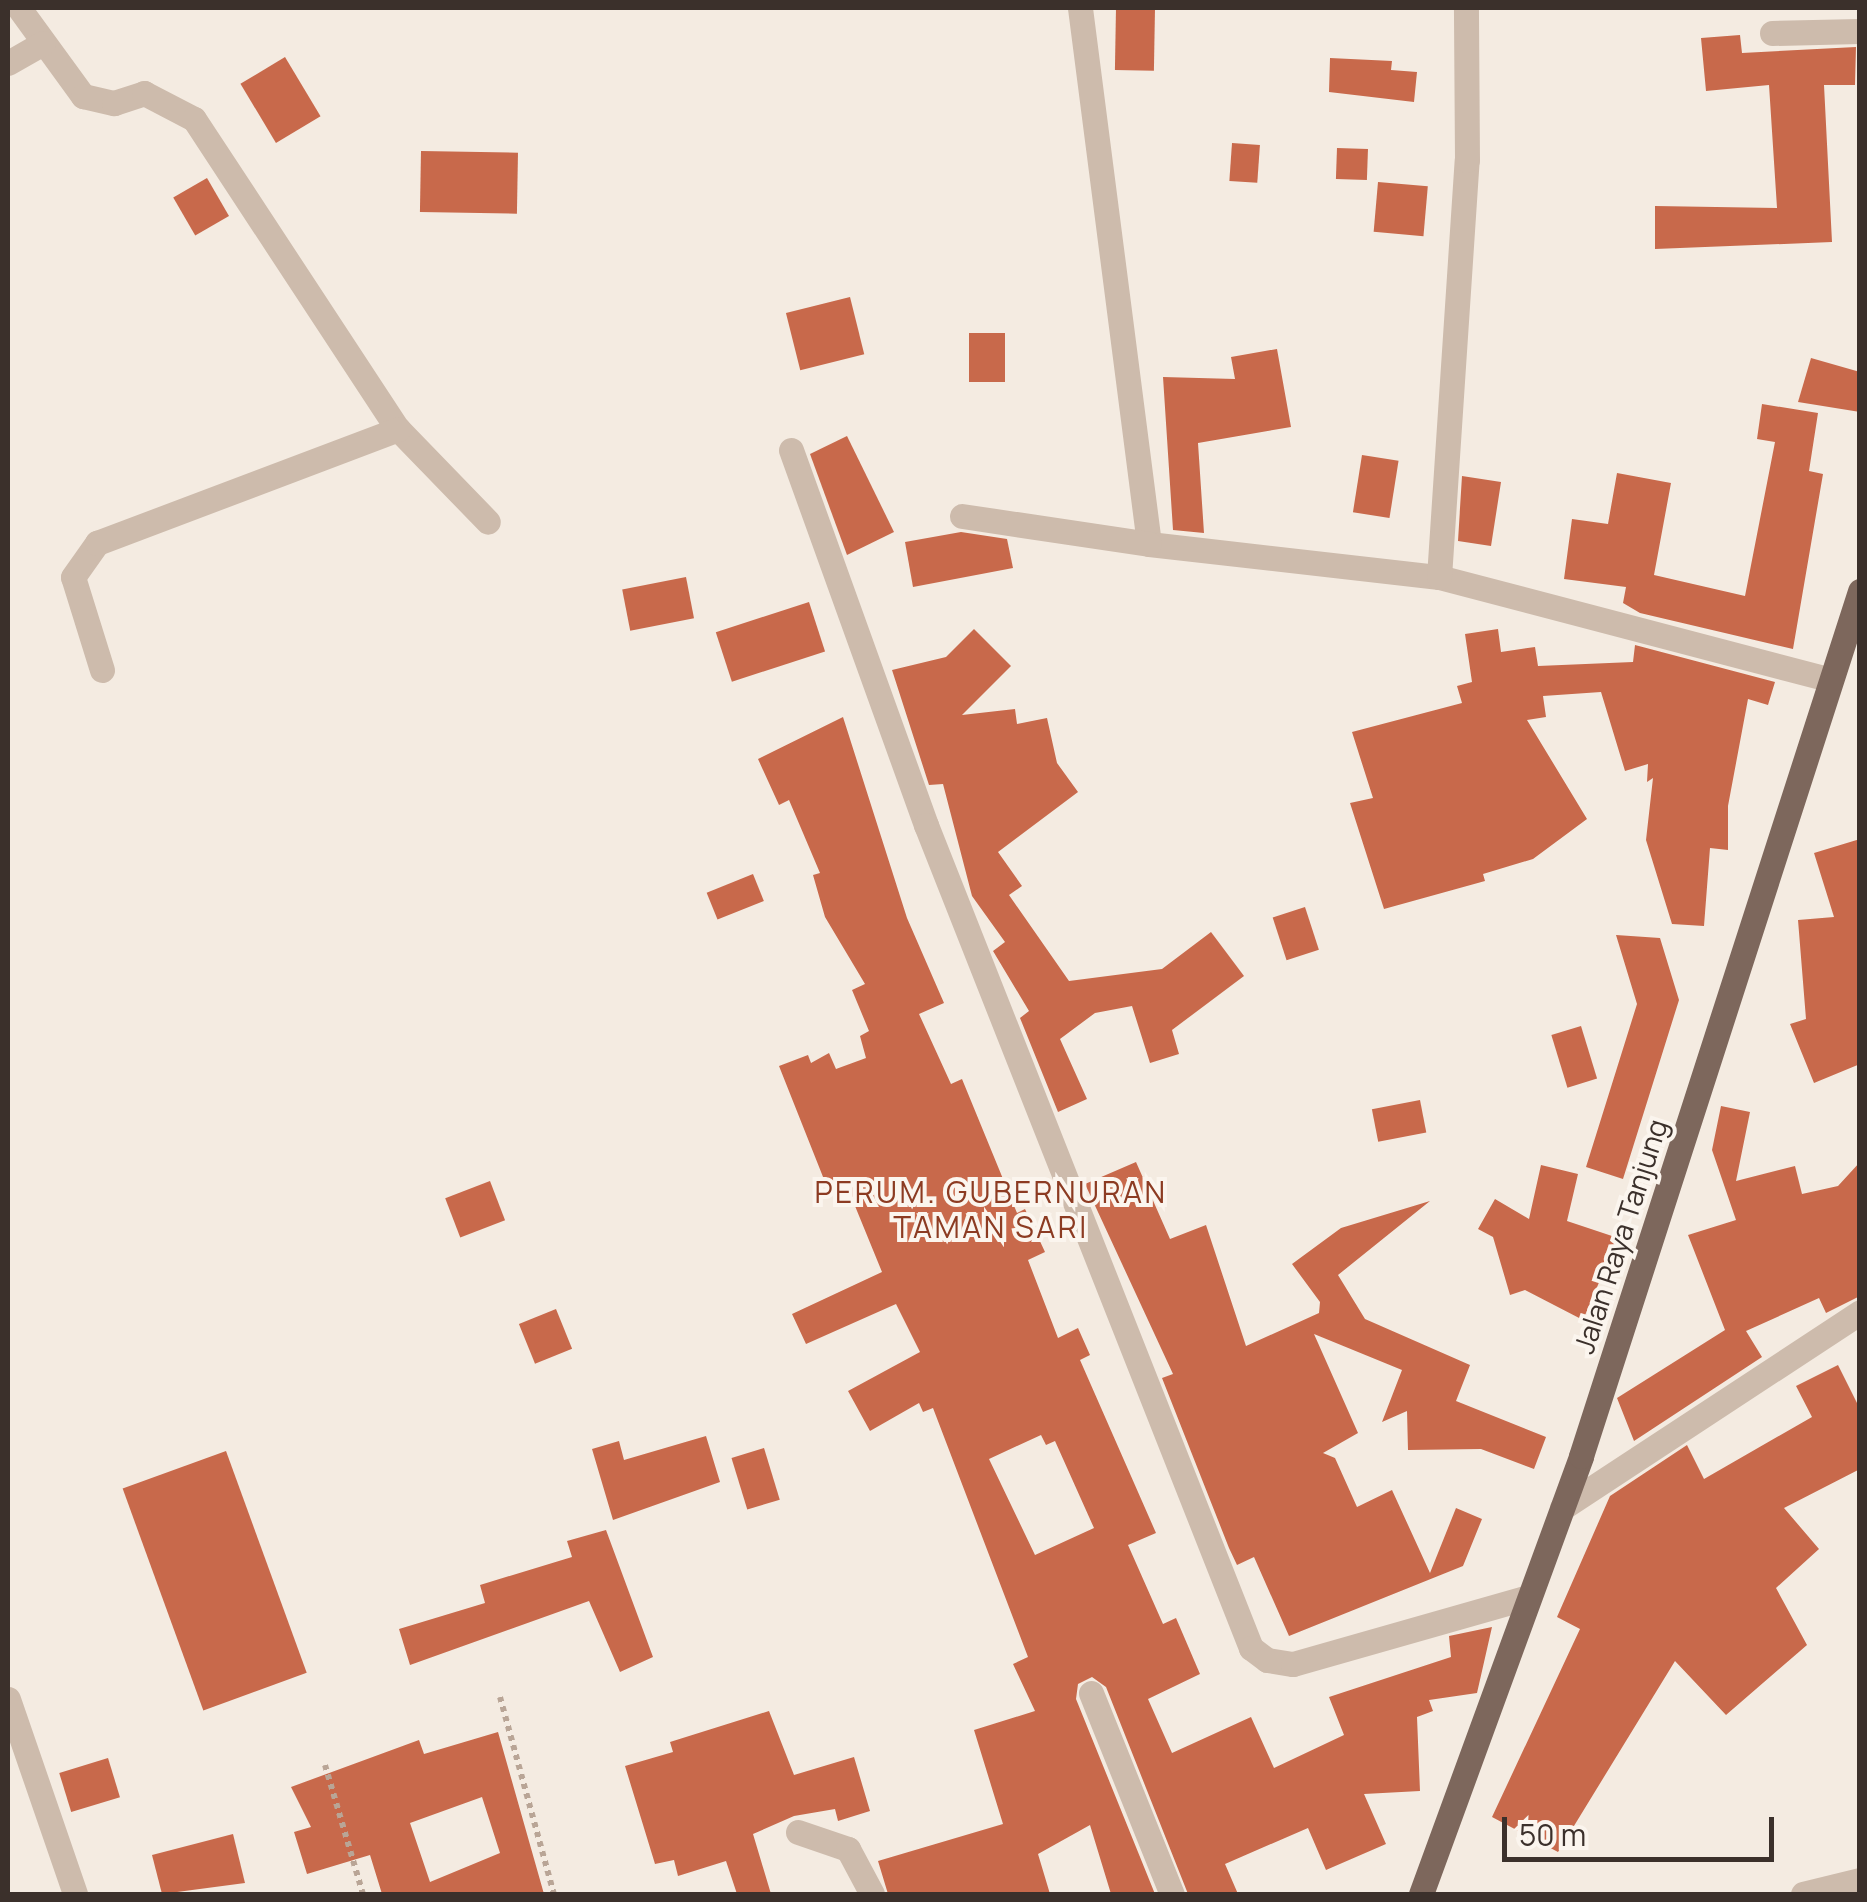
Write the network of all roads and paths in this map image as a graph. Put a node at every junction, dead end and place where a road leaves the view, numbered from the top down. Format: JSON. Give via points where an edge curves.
{"nodes":[{"id":1,"x":18,"y":8,"type":"edge"},
{"id":2,"x":1080,"y":8,"type":"edge"},
{"id":3,"x":1466,"y":8,"type":"edge"},
{"id":4,"x":1860,"y":31,"type":"edge"},
{"id":5,"x":1772,"y":33,"type":"dead end"},
{"id":6,"x":44,"y":43,"type":"junction"},
{"id":7,"x":8,"y":64,"type":"edge"},
{"id":8,"x":398,"y":429,"type":"junction"},
{"id":9,"x":791,"y":450,"type":"dead end"},
{"id":10,"x":962,"y":516,"type":"dead end"},
{"id":11,"x":488,"y":522,"type":"dead end"},
{"id":12,"x":1149,"y":544,"type":"junction"},
{"id":13,"x":1440,"y":576,"type":"junction"},
{"id":14,"x":1860,"y":591,"type":"edge"},
{"id":15,"x":102,"y":670,"type":"dead end"},
{"id":16,"x":1831,"y":680,"type":"junction"},
{"id":17,"x":1860,"y":1312,"type":"edge"},
{"id":18,"x":1562,"y":1508,"type":"junction"},
{"id":19,"x":1524,"y":1598,"type":"junction"},
{"id":20,"x":1092,"y":1693,"type":"dead end"},
{"id":21,"x":500,"y":1697,"type":"dead end"},
{"id":22,"x":8,"y":1699,"type":"edge"},
{"id":23,"x":325,"y":1765,"type":"dead end"},
{"id":24,"x":798,"y":1832,"type":"dead end"},
{"id":25,"x":1860,"y":1880,"type":"edge"},
{"id":26,"x":76,"y":1894,"type":"edge"},
{"id":27,"x":363,"y":1894,"type":"edge"},
{"id":28,"x":554,"y":1894,"type":"edge"},
{"id":29,"x":872,"y":1894,"type":"edge"},
{"id":30,"x":1172,"y":1894,"type":"edge"},
{"id":31,"x":1422,"y":1894,"type":"edge"},
{"id":32,"x":1803,"y":1894,"type":"edge"}],
"edges":[{"from":1,"to":6,"type":"street"},
{"from":2,"to":12,"type":"street"},
{"from":3,"to":13,"type":"street","via":[[1468,160]]},
{"from":4,"to":5,"type":"street"},
{"from":6,"to":7,"type":"street"},
{"from":6,"to":8,"type":"street","via":[[88,99],[114,103],[144,94],[194,119]]},
{"from":8,"to":11,"type":"street"},
{"from":8,"to":15,"type":"street","via":[[97,544],[74,577]]},
{"from":9,"to":19,"type":"street","via":[[926,825],[1250,1648],[1273,1663],[1293,1664]]},
{"from":10,"to":12,"type":"street"},
{"from":12,"to":13,"type":"street"},
{"from":13,"to":16,"type":"street"},
{"from":14,"to":16,"type":"main road","name":"Jalan Raya Tanjung"},
{"from":16,"to":18,"type":"main road","name":"Jalan Raya Tanjung"},
{"from":17,"to":18,"type":"street"},
{"from":18,"to":19,"type":"main road","name":"Jalan Raya Tanjung"},
{"from":19,"to":31,"type":"main road","name":"Jalan Raya Tanjung"},
{"from":20,"to":30,"type":"street"},
{"from":21,"to":28,"type":"path"},
{"from":22,"to":26,"type":"street"},
{"from":23,"to":27,"type":"path"},
{"from":24,"to":29,"type":"street","via":[[848,1849]]},
{"from":25,"to":32,"type":"street"}]}
